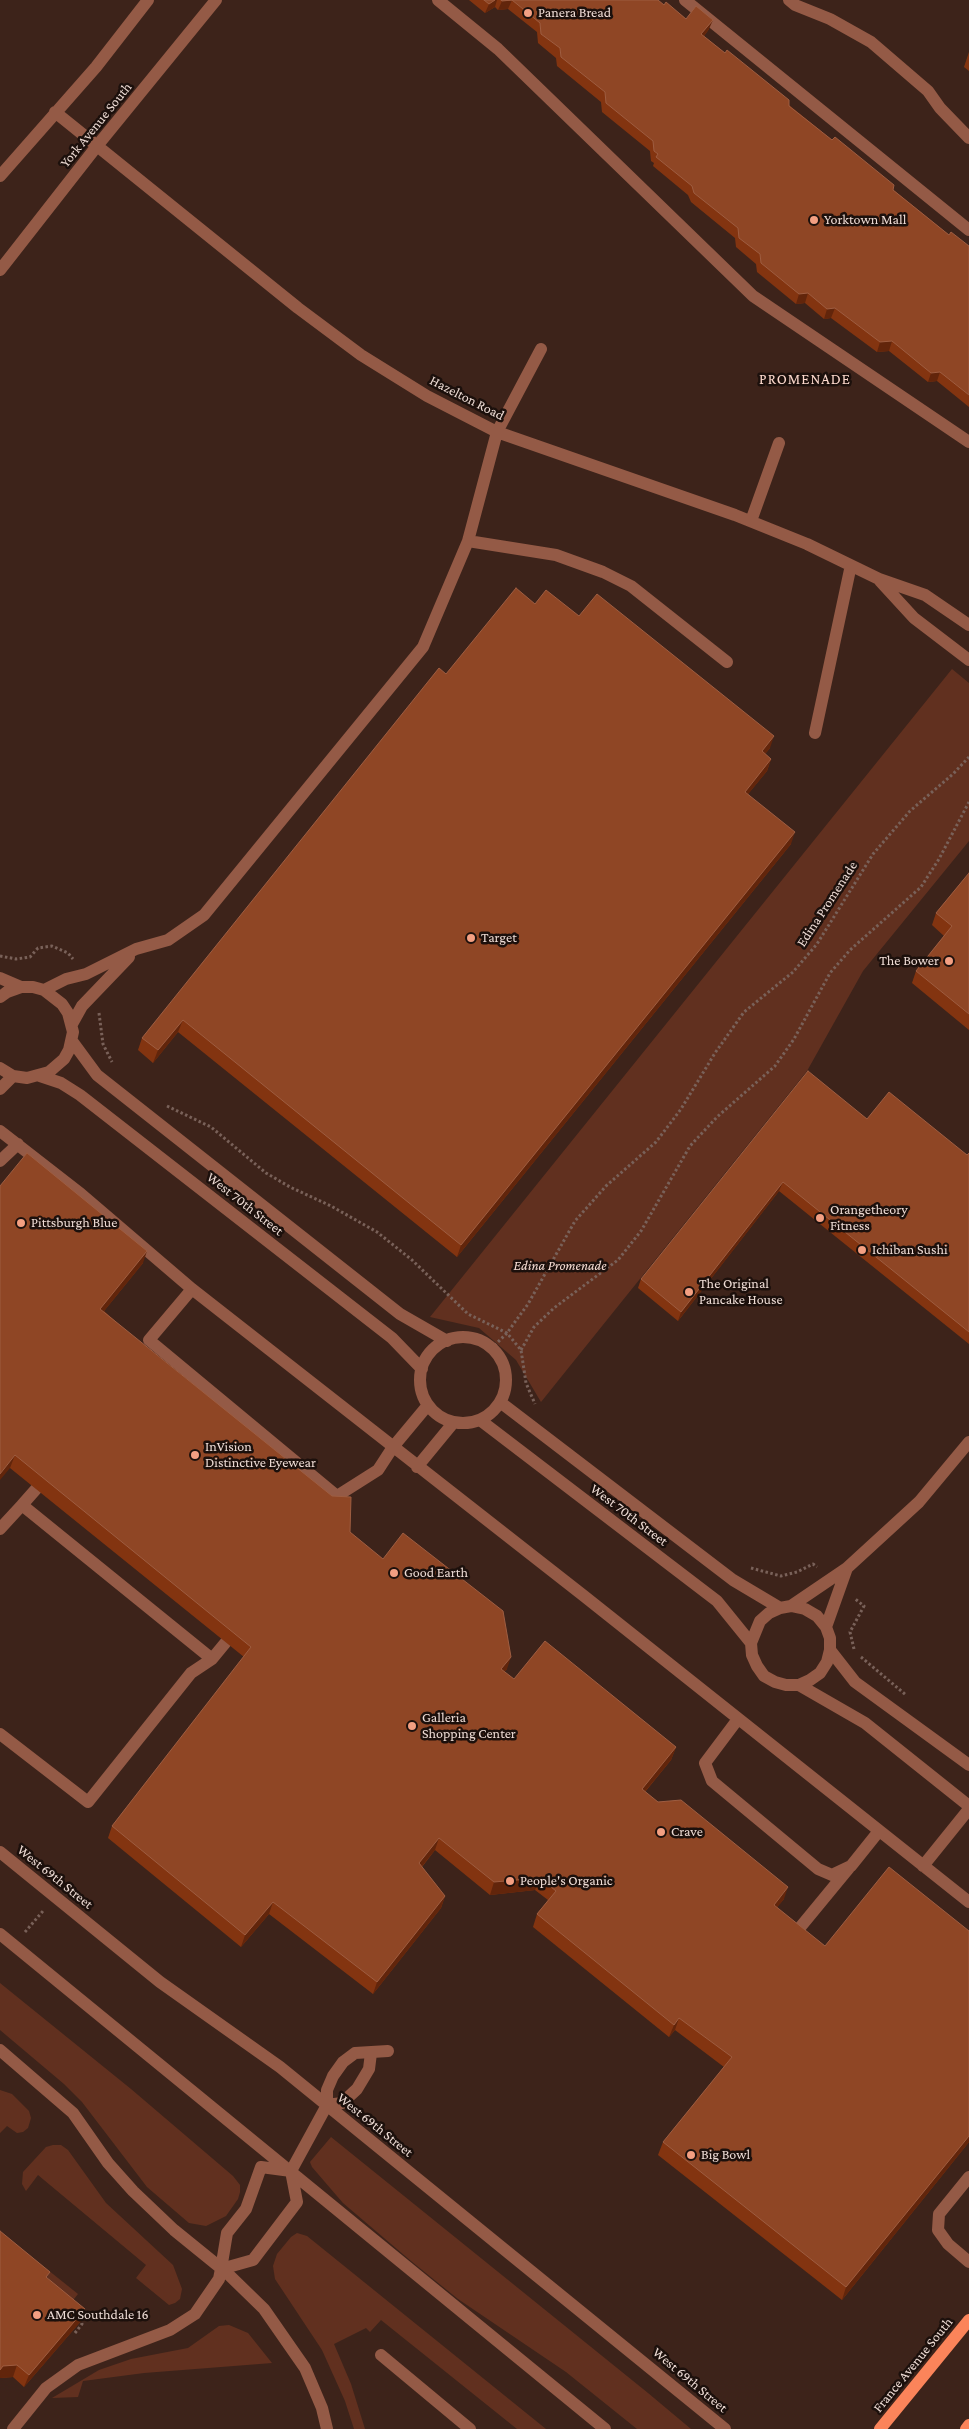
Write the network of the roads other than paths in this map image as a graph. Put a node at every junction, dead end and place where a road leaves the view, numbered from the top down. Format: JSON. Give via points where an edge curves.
{"nodes":[{"id":1,"x":148,"y":0,"type":"edge"},
{"id":2,"x":216,"y":0,"type":"edge"},
{"id":3,"x":438,"y":0,"type":"edge"},
{"id":4,"x":685,"y":0,"type":"edge"},
{"id":5,"x":789,"y":0,"type":"edge"},
{"id":6,"x":54,"y":112,"type":"junction"},
{"id":7,"x":969,"y":138,"type":"edge"},
{"id":8,"x":97,"y":146,"type":"junction"},
{"id":9,"x":0,"y":176,"type":"edge"},
{"id":10,"x":969,"y":230,"type":"edge"},
{"id":11,"x":0,"y":270,"type":"edge"},
{"id":12,"x":541,"y":349,"type":"dead end"},
{"id":13,"x":497,"y":432,"type":"junction"},
{"id":14,"x":969,"y":442,"type":"edge"},
{"id":15,"x":780,"y":443,"type":"dead end"},
{"id":16,"x":751,"y":521,"type":"junction"},
{"id":17,"x":468,"y":541,"type":"junction"},
{"id":18,"x":851,"y":565,"type":"junction"},
{"id":19,"x":878,"y":579,"type":"junction"},
{"id":20,"x":969,"y":625,"type":"edge"},
{"id":21,"x":969,"y":660,"type":"edge"},
{"id":22,"x":727,"y":662,"type":"dead end"},
{"id":23,"x":814,"y":733,"type":"dead end"},
{"id":24,"x":136,"y":950,"type":"junction"},
{"id":25,"x":0,"y":978,"type":"edge"},
{"id":26,"x":21,"y":987,"type":"junction"},
{"id":27,"x":44,"y":990,"type":"junction"},
{"id":28,"x":0,"y":997,"type":"edge"},
{"id":29,"x":72,"y":1024,"type":"junction"},
{"id":30,"x":72,"y":1041,"type":"junction"},
{"id":31,"x":0,"y":1068,"type":"edge"},
{"id":32,"x":13,"y":1076,"type":"junction"},
{"id":33,"x":40,"y":1076,"type":"junction"},
{"id":34,"x":0,"y":1089,"type":"edge"},
{"id":35,"x":0,"y":1131,"type":"edge"},
{"id":36,"x":18,"y":1144,"type":"junction"},
{"id":37,"x":0,"y":1161,"type":"edge"},
{"id":38,"x":192,"y":1289,"type":"junction"},
{"id":39,"x":150,"y":1340,"type":"junction"},
{"id":40,"x":446,"y":1341,"type":"junction"},
{"id":41,"x":137,"y":1353,"type":"edge"},
{"id":42,"x":422,"y":1369,"type":"junction"},
{"id":43,"x":500,"y":1402,"type":"junction"},
{"id":44,"x":428,"y":1405,"type":"junction"},
{"id":45,"x":480,"y":1420,"type":"junction"},
{"id":46,"x":454,"y":1422,"type":"junction"},
{"id":47,"x":969,"y":1442,"type":"edge"},
{"id":48,"x":393,"y":1447,"type":"junction"},
{"id":49,"x":418,"y":1467,"type":"junction"},
{"id":50,"x":37,"y":1488,"type":"edge"},
{"id":51,"x":337,"y":1496,"type":"junction"},
{"id":52,"x":22,"y":1505,"type":"junction"},
{"id":53,"x":327,"y":1508,"type":"edge"},
{"id":54,"x":0,"y":1529,"type":"edge"},
{"id":55,"x":836,"y":1583,"type":"junction"},
{"id":56,"x":785,"y":1607,"type":"junction"},
{"id":57,"x":826,"y":1626,"type":"junction"},
{"id":58,"x":226,"y":1642,"type":"edge"},
{"id":59,"x":751,"y":1643,"type":"junction"},
{"id":60,"x":830,"y":1650,"type":"junction"},
{"id":61,"x":212,"y":1659,"type":"junction"},
{"id":62,"x":799,"y":1685,"type":"junction"},
{"id":63,"x":738,"y":1719,"type":"junction"},
{"id":64,"x":0,"y":1734,"type":"edge"},
{"id":65,"x":969,"y":1766,"type":"edge"},
{"id":66,"x":969,"y":1808,"type":"edge"},
{"id":67,"x":879,"y":1831,"type":"junction"},
{"id":68,"x":0,"y":1852,"type":"edge"},
{"id":69,"x":851,"y":1866,"type":"junction"},
{"id":70,"x":923,"y":1866,"type":"junction"},
{"id":71,"x":969,"y":1902,"type":"edge"},
{"id":72,"x":0,"y":1934,"type":"edge"},
{"id":73,"x":793,"y":1936,"type":"edge"},
{"id":74,"x":388,"y":2051,"type":"dead end"},
{"id":75,"x":1,"y":2053,"type":"edge"},
{"id":76,"x":371,"y":2053,"type":"junction"},
{"id":77,"x":326,"y":2106,"type":"junction"},
{"id":78,"x":291,"y":2171,"type":"junction"},
{"id":79,"x":969,"y":2177,"type":"edge"},
{"id":80,"x":969,"y":2262,"type":"edge"},
{"id":81,"x":222,"y":2269,"type":"junction"},
{"id":82,"x":969,"y":2320,"type":"edge"},
{"id":83,"x":380,"y":2355,"type":"dead end"},
{"id":84,"x":969,"y":2425,"type":"edge"},
{"id":85,"x":13,"y":2429,"type":"edge"},
{"id":86,"x":327,"y":2429,"type":"edge"},
{"id":87,"x":470,"y":2429,"type":"edge"},
{"id":88,"x":605,"y":2429,"type":"edge"},
{"id":89,"x":725,"y":2429,"type":"edge"},
{"id":90,"x":880,"y":2429,"type":"edge"},
{"id":91,"x":966,"y":2429,"type":"edge"}],
"edges":[{"from":1,"to":6,"type":"street","via":[[96,67]]},
{"from":2,"to":8,"type":"street","name":"York Avenue South"},
{"from":3,"to":14,"type":"street","via":[[498,49],[753,296]]},
{"from":4,"to":10,"type":"street"},
{"from":5,"to":7,"type":"street","via":[[871,42],[928,91]]},
{"from":6,"to":8,"type":"street","name":"Hazelton Road"},
{"from":6,"to":9,"type":"street"},
{"from":8,"to":11,"type":"street","name":"York Avenue South"},
{"from":8,"to":13,"type":"street","name":"Hazelton Road","via":[[361,355],[427,396]]},
{"from":12,"to":13,"type":"street"},
{"from":13,"to":16,"type":"street","name":"Hazelton Road"},
{"from":13,"to":17,"type":"street"},
{"from":15,"to":16,"type":"street"},
{"from":16,"to":18,"type":"street","name":"Hazelton Road"},
{"from":17,"to":22,"type":"street","via":[[556,555],[603,572],[631,586]]},
{"from":17,"to":24,"type":"street","via":[[423,647],[204,915],[168,940]]},
{"from":18,"to":19,"type":"street","name":"Hazelton Road"},
{"from":18,"to":23,"type":"street"},
{"from":19,"to":20,"type":"street","name":"Hazelton Road","via":[[925,595]]},
{"from":19,"to":21,"type":"street","name":"Hazelton Road","via":[[914,618]]},
{"from":24,"to":27,"type":"street"},
{"from":24,"to":29,"type":"street","via":[[96,991]]},
{"from":25,"to":26,"type":"street"},
{"from":26,"to":27,"type":"street"},
{"from":26,"to":28,"type":"street"},
{"from":27,"to":29,"type":"street","via":[[62,1004]]},
{"from":29,"to":30,"type":"street"},
{"from":30,"to":33,"type":"street","via":[[64,1059]]},
{"from":30,"to":40,"type":"street","name":"West 70th Street","via":[[97,1075],[400,1314]]},
{"from":31,"to":32,"type":"street"},
{"from":32,"to":33,"type":"street"},
{"from":32,"to":34,"type":"street"},
{"from":33,"to":42,"type":"street","name":"West 70th Street","via":[[80,1095],[392,1338]]},
{"from":35,"to":36,"type":"street"},
{"from":36,"to":37,"type":"street"},
{"from":36,"to":38,"type":"street"},
{"from":38,"to":39,"type":"street"},
{"from":38,"to":48,"type":"street"},
{"from":39,"to":41,"type":"street"},
{"from":39,"to":51,"type":"street"},
{"from":40,"to":42,"type":"street","via":[[431,1352]]},
{"from":40,"to":43,"type":"street","via":[[472,1339],[492,1349],[506,1376]]},
{"from":42,"to":44,"type":"street","via":[[422,1394]]},
{"from":43,"to":45,"type":"street"},
{"from":43,"to":56,"type":"street","name":"West 70th Street","via":[[732,1580]]},
{"from":44,"to":46,"type":"street","via":[[444,1419]]},
{"from":44,"to":48,"type":"street"},
{"from":45,"to":46,"type":"street"},
{"from":45,"to":59,"type":"street","name":"West 70th Street","via":[[717,1601]]},
{"from":46,"to":49,"type":"street"},
{"from":47,"to":55,"type":"street","via":[[919,1502],[847,1568]]},
{"from":48,"to":49,"type":"street"},
{"from":48,"to":51,"type":"street","via":[[378,1470]]},
{"from":49,"to":63,"type":"street"},
{"from":50,"to":52,"type":"street"},
{"from":51,"to":53,"type":"street"},
{"from":52,"to":54,"type":"street"},
{"from":52,"to":61,"type":"street"},
{"from":55,"to":56,"type":"street"},
{"from":55,"to":57,"type":"street"},
{"from":56,"to":57,"type":"street","via":[[805,1609]]},
{"from":56,"to":59,"type":"street","via":[[760,1621]]},
{"from":57,"to":60,"type":"street"},
{"from":58,"to":61,"type":"street"},
{"from":59,"to":62,"type":"street","via":[[752,1655],[764,1676],[781,1684]]},
{"from":60,"to":62,"type":"street","via":[[820,1673]]},
{"from":60,"to":65,"type":"street","via":[[855,1682]]},
{"from":61,"to":64,"type":"street","via":[[191,1672],[88,1802]]},
{"from":62,"to":66,"type":"street","via":[[865,1723]]},
{"from":63,"to":67,"type":"street"},
{"from":63,"to":69,"type":"street","via":[[705,1763],[712,1781],[818,1869],[832,1875]]},
{"from":66,"to":70,"type":"street"},
{"from":67,"to":69,"type":"street"},
{"from":67,"to":70,"type":"street"},
{"from":68,"to":77,"type":"street","name":"West 69th Street","via":[[160,1982],[280,2067]]},
{"from":69,"to":73,"type":"street"},
{"from":70,"to":71,"type":"street"},
{"from":72,"to":78,"type":"street"},
{"from":74,"to":76,"type":"street"},
{"from":75,"to":81,"type":"street","via":[[73,2113],[133,2192]]},
{"from":76,"to":77,"type":"street","via":[[369,2069],[357,2089],[342,2102]]},
{"from":76,"to":77,"type":"street","via":[[355,2053],[344,2062],[327,2090]]},
{"from":77,"to":78,"type":"street"},
{"from":77,"to":89,"type":"street","name":"West 69th Street"},
{"from":78,"to":81,"type":"street","via":[[297,2202],[253,2260]]},
{"from":78,"to":81,"type":"street","via":[[262,2167],[246,2209],[227,2233]]},
{"from":78,"to":88,"type":"street"},
{"from":79,"to":80,"type":"street","via":[[940,2214],[938,2230],[948,2244]]},
{"from":81,"to":85,"type":"street","via":[[219,2279],[195,2314],[170,2330],[78,2365],[46,2388]]},
{"from":81,"to":86,"type":"street","via":[[264,2309],[293,2348],[319,2399]]},
{"from":82,"to":90,"type":"main road","name":"France Avenue South"},
{"from":83,"to":87,"type":"street"},
{"from":84,"to":91,"type":"main road"}]}
